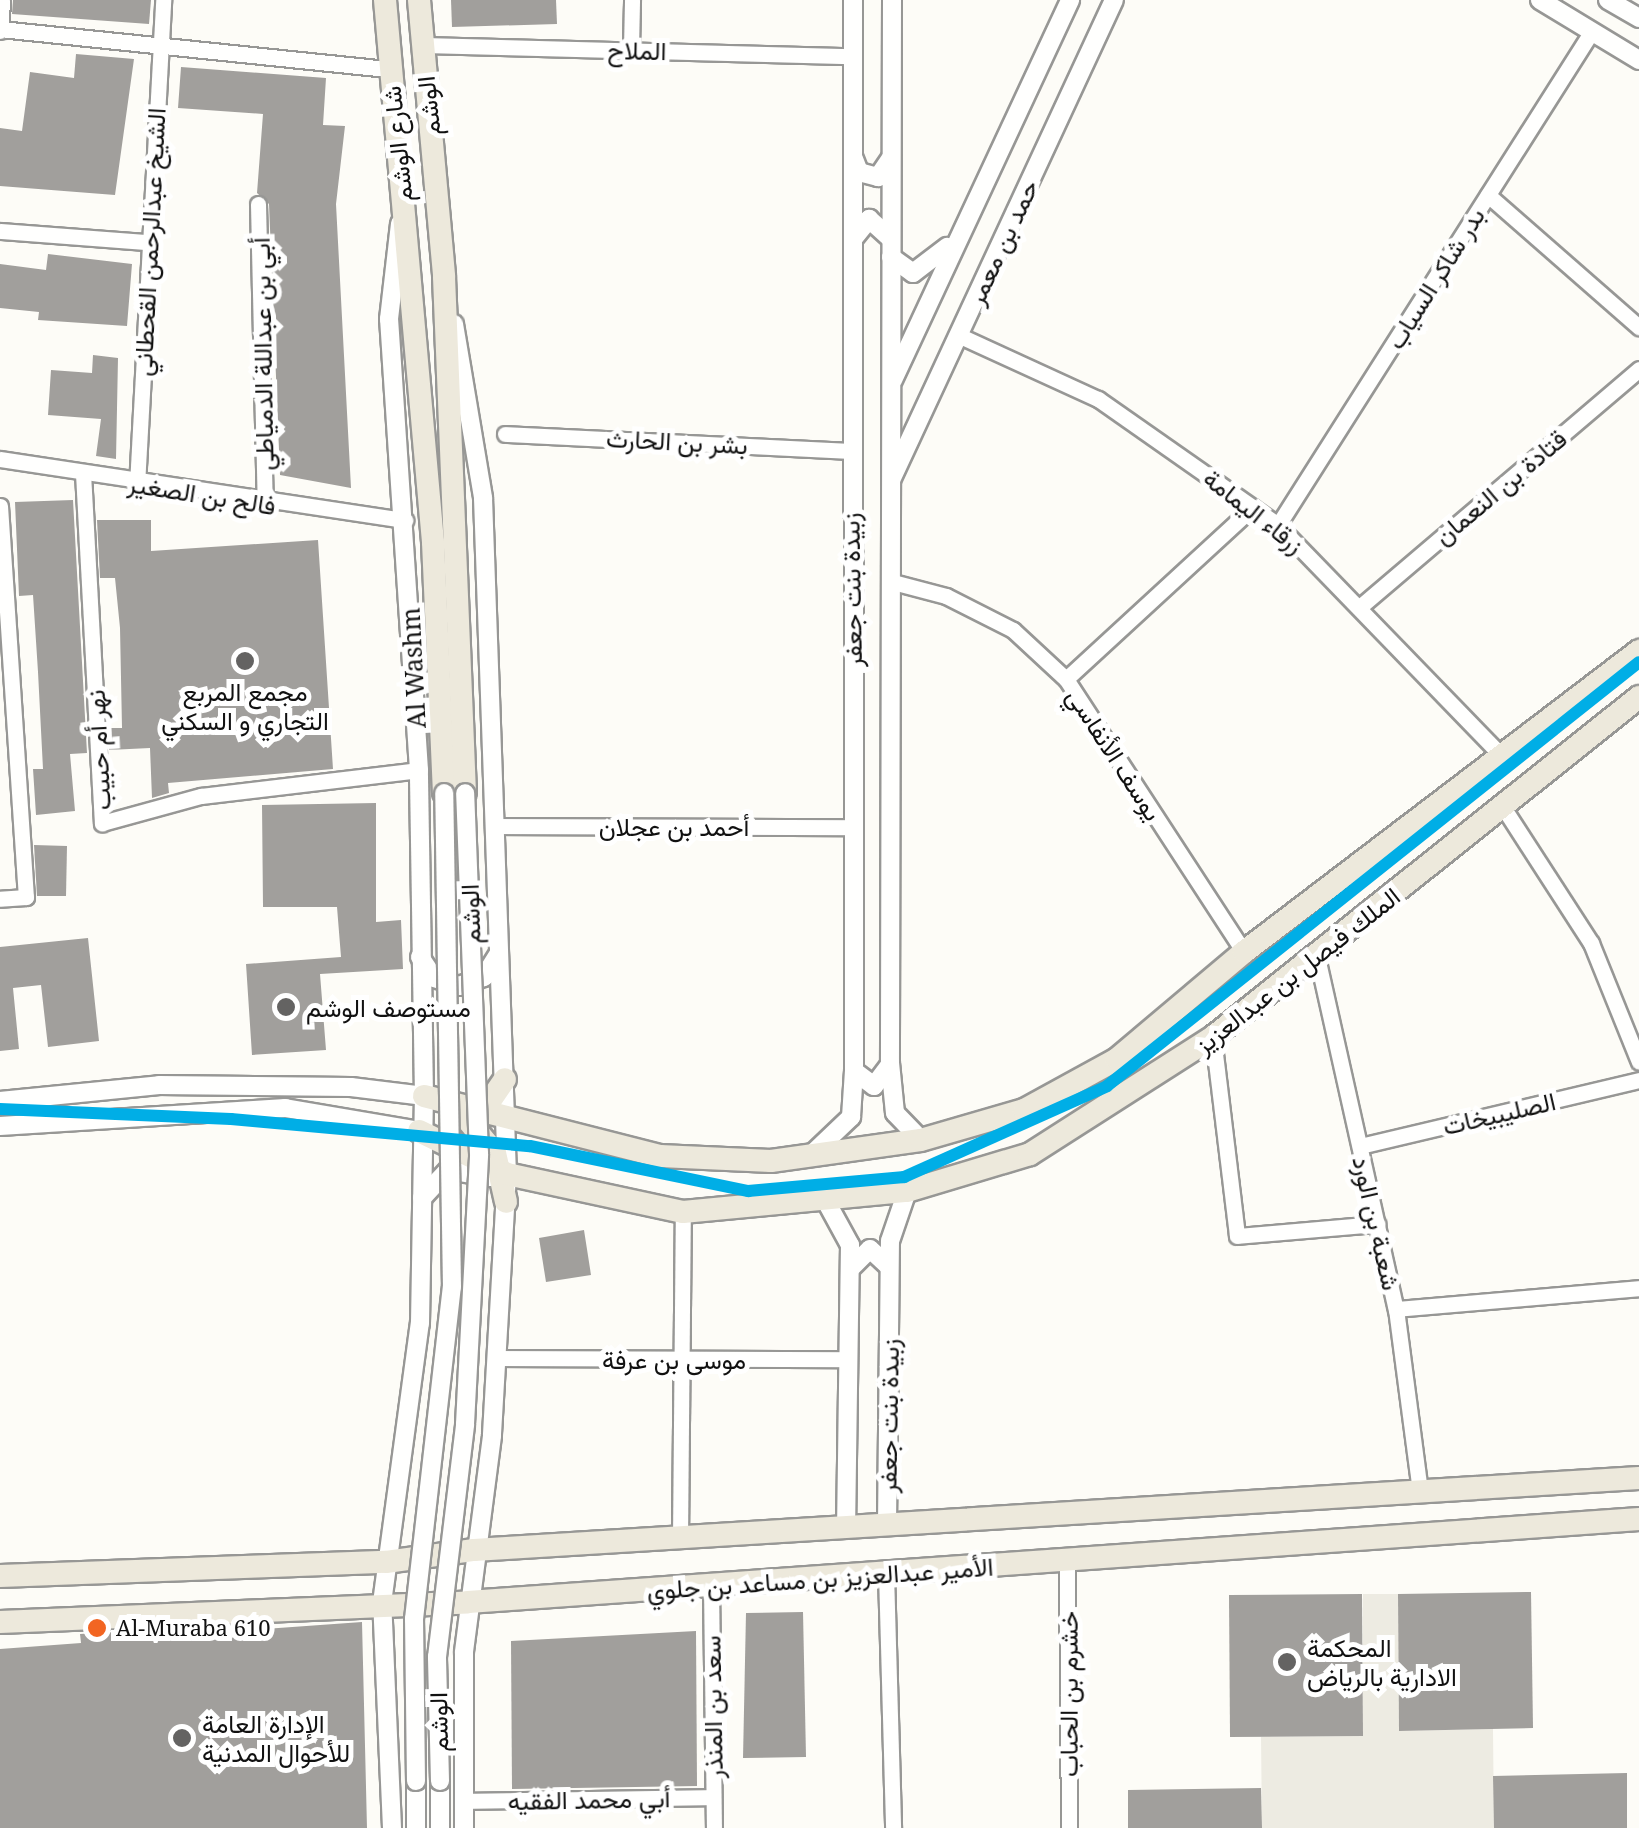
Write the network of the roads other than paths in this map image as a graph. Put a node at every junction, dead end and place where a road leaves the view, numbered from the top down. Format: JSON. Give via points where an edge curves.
{"nodes":[{"id":1,"x":2,"y":0,"type":"edge"},
{"id":2,"x":163,"y":0,"type":"edge"},
{"id":3,"x":385,"y":0,"type":"edge"},
{"id":4,"x":419,"y":0,"type":"edge"},
{"id":5,"x":632,"y":0,"type":"edge"},
{"id":6,"x":853,"y":0,"type":"edge"},
{"id":7,"x":892,"y":0,"type":"edge"},
{"id":8,"x":1070,"y":0,"type":"edge"},
{"id":9,"x":1114,"y":0,"type":"edge"},
{"id":10,"x":1540,"y":0,"type":"edge"},
{"id":11,"x":1608,"y":0,"type":"edge"},
{"id":12,"x":1639,"y":18,"type":"edge"},
{"id":13,"x":0,"y":30,"type":"edge"},
{"id":14,"x":1592,"y":31,"type":"junction"},
{"id":15,"x":422,"y":45,"type":"junction"},
{"id":16,"x":160,"y":48,"type":"junction"},
{"id":17,"x":631,"y":49,"type":"junction"},
{"id":18,"x":853,"y":56,"type":"junction"},
{"id":19,"x":1639,"y":60,"type":"edge"},
{"id":20,"x":390,"y":68,"type":"junction"},
{"id":21,"x":892,"y":151,"type":"junction"},
{"id":22,"x":852,"y":154,"type":"junction"},
{"id":23,"x":1488,"y":196,"type":"junction"},
{"id":24,"x":258,"y":204,"type":"dead end"},
{"id":25,"x":403,"y":206,"type":"junction"},
{"id":26,"x":966,"y":224,"type":"junction"},
{"id":27,"x":0,"y":231,"type":"edge"},
{"id":28,"x":148,"y":242,"type":"junction"},
{"id":29,"x":851,"y":249,"type":"junction"},
{"id":30,"x":891,"y":250,"type":"junction"},
{"id":31,"x":444,"y":276,"type":"junction"},
{"id":32,"x":410,"y":287,"type":"joint"},
{"id":33,"x":1639,"y":327,"type":"edge"},
{"id":34,"x":958,"y":335,"type":"junction"},
{"id":35,"x":1639,"y":369,"type":"edge"},
{"id":36,"x":890,"y":388,"type":"junction"},
{"id":37,"x":505,"y":434,"type":"dead end"},
{"id":38,"x":849,"y":452,"type":"junction"},
{"id":39,"x":0,"y":459,"type":"edge"},
{"id":40,"x":83,"y":474,"type":"junction"},
{"id":41,"x":890,"y":484,"type":"junction"},
{"id":42,"x":137,"y":485,"type":"junction"},
{"id":43,"x":266,"y":504,"type":"junction"},
{"id":44,"x":0,"y":506,"type":"edge"},
{"id":45,"x":1254,"y":507,"type":"junction"},
{"id":46,"x":405,"y":520,"type":"junction"},
{"id":47,"x":1278,"y":524,"type":"junction"},
{"id":48,"x":889,"y":581,"type":"junction"},
{"id":49,"x":1362,"y":605,"type":"junction"},
{"id":50,"x":1639,"y":651,"type":"edge"},
{"id":51,"x":1066,"y":679,"type":"junction"},
{"id":52,"x":1639,"y":697,"type":"edge"},
{"id":53,"x":1500,"y":754,"type":"junction"},
{"id":54,"x":419,"y":770,"type":"junction"},
{"id":55,"x":455,"y":793,"type":"junction"},
{"id":56,"x":1503,"y":807,"type":"junction"},
{"id":57,"x":494,"y":826,"type":"junction"},
{"id":58,"x":854,"y":827,"type":"junction"},
{"id":59,"x":0,"y":899,"type":"edge"},
{"id":60,"x":500,"y":941,"type":"junction"},
{"id":61,"x":418,"y":942,"type":"junction"},
{"id":62,"x":1244,"y":952,"type":"junction"},
{"id":63,"x":1317,"y":957,"type":"junction"},
{"id":64,"x":1635,"y":1026,"type":"edge"},
{"id":65,"x":1213,"y":1038,"type":"junction"},
{"id":66,"x":890,"y":1062,"type":"junction"},
{"id":67,"x":1639,"y":1062,"type":"edge"},
{"id":68,"x":854,"y":1071,"type":"junction"},
{"id":69,"x":505,"y":1079,"type":"joint"},
{"id":70,"x":1639,"y":1080,"type":"edge"},
{"id":71,"x":424,"y":1096,"type":"junction"},
{"id":72,"x":0,"y":1101,"type":"edge"},
{"id":73,"x":489,"y":1120,"type":"junction"},
{"id":74,"x":0,"y":1126,"type":"edge"},
{"id":75,"x":419,"y":1131,"type":"junction"},
{"id":76,"x":921,"y":1140,"type":"junction"},
{"id":77,"x":1360,"y":1146,"type":"junction"},
{"id":78,"x":805,"y":1160,"type":"junction"},
{"id":79,"x":504,"y":1172,"type":"junction"},
{"id":80,"x":907,"y":1191,"type":"junction"},
{"id":81,"x":506,"y":1202,"type":"junction"},
{"id":82,"x":826,"y":1202,"type":"junction"},
{"id":83,"x":420,"y":1204,"type":"junction"},
{"id":84,"x":683,"y":1212,"type":"junction"},
{"id":85,"x":1377,"y":1224,"type":"junction"},
{"id":86,"x":890,"y":1268,"type":"junction"},
{"id":87,"x":849,"y":1270,"type":"junction"},
{"id":88,"x":1639,"y":1288,"type":"edge"},
{"id":89,"x":1396,"y":1309,"type":"junction"},
{"id":90,"x":499,"y":1358,"type":"junction"},
{"id":91,"x":684,"y":1359,"type":"junction"},
{"id":92,"x":848,"y":1359,"type":"junction"},
{"id":93,"x":1639,"y":1478,"type":"edge"},
{"id":94,"x":1420,"y":1491,"type":"junction"},
{"id":95,"x":1639,"y":1519,"type":"edge"},
{"id":96,"x":887,"y":1525,"type":"junction"},
{"id":97,"x":846,"y":1527,"type":"junction"},
{"id":98,"x":680,"y":1538,"type":"junction"},
{"id":99,"x":474,"y":1550,"type":"junction"},
{"id":100,"x":1068,"y":1560,"type":"junction"},
{"id":101,"x":386,"y":1562,"type":"junction"},
{"id":102,"x":886,"y":1573,"type":"junction"},
{"id":103,"x":0,"y":1576,"type":"edge"},
{"id":104,"x":711,"y":1585,"type":"junction"},
{"id":105,"x":468,"y":1602,"type":"junction"},
{"id":106,"x":382,"y":1603,"type":"junction"},
{"id":107,"x":0,"y":1622,"type":"edge"},
{"id":108,"x":713,"y":1797,"type":"junction"},
{"id":109,"x":465,"y":1802,"type":"junction"},
{"id":110,"x":392,"y":1828,"type":"edge"},
{"id":111,"x":416,"y":1828,"type":"edge"},
{"id":112,"x":440,"y":1828,"type":"edge"},
{"id":113,"x":464,"y":1828,"type":"edge"},
{"id":114,"x":714,"y":1828,"type":"edge"},
{"id":115,"x":893,"y":1828,"type":"edge"},
{"id":116,"x":1069,"y":1828,"type":"edge"}],
"edges":[{"from":1,"to":13,"type":"street"},
{"from":2,"to":16,"type":"street","name":"الشيخ عبدالرحمن القحطاني"},
{"from":3,"to":20,"type":"main road","name":"شارع الوشم"},
{"from":4,"to":15,"type":"main road","name":"الوشم"},
{"from":5,"to":17,"type":"street"},
{"from":6,"to":18,"type":"street","name":"زبيدة بنت جعفر"},
{"from":7,"to":21,"type":"street","name":"زبيدة بنت جعفر"},
{"from":8,"to":26,"type":"street","name":"حمد بن معمر"},
{"from":9,"to":34,"type":"street","name":"حمد بن معمر"},
{"from":10,"to":14,"type":"street"},
{"from":11,"to":12,"type":"street"},
{"from":13,"to":16,"type":"street"},
{"from":14,"to":19,"type":"street"},
{"from":14,"to":23,"type":"street","name":"بدر شاكر السياب"},
{"from":15,"to":17,"type":"street","name":"الملاح"},
{"from":15,"to":31,"type":"main road","name":"الوشم"},
{"from":16,"to":20,"type":"street"},
{"from":16,"to":28,"type":"street","name":"الشيخ عبدالرحمن القحطاني"},
{"from":17,"to":18,"type":"street","name":"الملاح"},
{"from":18,"to":22,"type":"street","name":"زبيدة بنت جعفر"},
{"from":20,"to":25,"type":"main road","name":"شارع الوشم"},
{"from":21,"to":22,"type":"street","via":[[878,177],[859,172]]},
{"from":21,"to":30,"type":"street","name":"زبيدة بنت جعفر"},
{"from":22,"to":29,"type":"street","name":"زبيدة بنت جعفر"},
{"from":23,"to":33,"type":"street"},
{"from":23,"to":47,"type":"street","name":"بدر شاكر السياب"},
{"from":24,"to":43,"type":"street","name":"أبي بن عبداللة الدمياطي"},
{"from":25,"to":32,"type":"main road","name":"شارع الوشم"},
{"from":25,"to":46,"type":"street","name":"Al Washm","via":[[389,319]]},
{"from":26,"to":30,"type":"street","via":[[922,271],[905,272]]},
{"from":26,"to":36,"type":"street","name":"حمد بن معمر"},
{"from":27,"to":28,"type":"street"},
{"from":28,"to":42,"type":"street","name":"الشيخ عبدالرحمن القحطاني"},
{"from":29,"to":30,"type":"street","via":[[856,229],[870,219],[885,226]]},
{"from":29,"to":38,"type":"street","name":"زبيدة بنت جعفر"},
{"from":30,"to":36,"type":"street","name":"زبيدة بنت جعفر"},
{"from":31,"to":55,"type":"main road","name":"الوشم"},
{"from":31,"to":57,"type":"street","via":[[483,498]]},
{"from":32,"to":55,"type":"main road","name":"الوشم"},
{"from":34,"to":41,"type":"street","name":"حمد بن معمر"},
{"from":34,"to":45,"type":"street","name":"زرقاء اليمامة","via":[[1098,398]]},
{"from":35,"to":49,"type":"street","name":"قتادة بن النعمان"},
{"from":36,"to":41,"type":"street","name":"زبيدة بنت جعفر"},
{"from":37,"to":38,"type":"street","name":"بشر بن الحارث"},
{"from":38,"to":58,"type":"street","name":"زبيدة بنت جعفر"},
{"from":39,"to":40,"type":"street","name":"فالح بن الصغير"},
{"from":40,"to":42,"type":"street","name":"فالح بن الصغير"},
{"from":40,"to":54,"type":"street","name":"نهر أم حبيب","via":[[102,823],[200,796]]},
{"from":41,"to":48,"type":"street","name":"زبيدة بنت جعفر"},
{"from":42,"to":43,"type":"street","name":"فالح بن الصغير"},
{"from":43,"to":46,"type":"street","name":"فالح بن الصغير"},
{"from":44,"to":59,"type":"street","via":[[26,896]]},
{"from":45,"to":47,"type":"street","name":"زرقاء اليمامة"},
{"from":45,"to":51,"type":"street"},
{"from":46,"to":54,"type":"street","name":"Al Washm"},
{"from":47,"to":49,"type":"street","name":"زرقاء اليمامة"},
{"from":48,"to":51,"type":"street","name":"يوسف الأنفاسي","via":[[946,596],[1013,630]]},
{"from":48,"to":66,"type":"street","name":"زبيدة بنت جعفر"},
{"from":49,"to":53,"type":"street","name":"زرقاء اليمامة"},
{"from":50,"to":53,"type":"main road","name":"الملك فيصل بن عبدالعزيز"},
{"from":51,"to":62,"type":"street","name":"يوسف الأنفاسي"},
{"from":52,"to":56,"type":"main road","name":"الملك فيصل بن عبدالعزيز"},
{"from":53,"to":62,"type":"main road","name":"الملك فيصل بن عبدالعزيز"},
{"from":54,"to":61,"type":"street","name":"Al Washm"},
{"from":55,"to":111,"type":"street","name":"الوشم","bridge":true,"via":[[452,1287],[414,1620]]},
{"from":55,"to":112,"type":"street","name":"الوشم","bridge":true,"via":[[479,1154],[466,1424],[437,1657]]},
{"from":56,"to":63,"type":"main road","name":"الملك فيصل بن عبدالعزيز"},
{"from":56,"to":64,"type":"street","via":[[1592,943]]},
{"from":57,"to":58,"type":"street","name":"أحمد بن عجلان"},
{"from":57,"to":60,"type":"street"},
{"from":58,"to":68,"type":"street","name":"زبيدة بنت جعفر"},
{"from":60,"to":61,"type":"street","via":[[494,967],[459,986],[424,968]]},
{"from":60,"to":69,"type":"street"},
{"from":61,"to":71,"type":"street","name":"Al Washm"},
{"from":62,"to":76,"type":"main road","name":"الملك فيصل بن عبدالعزيز","via":[[1117,1058],[1024,1110]]},
{"from":63,"to":65,"type":"main road","name":"الملك فيصل بن عبدالعزيز"},
{"from":63,"to":77,"type":"street","name":"شعبة بن الورد"},
{"from":64,"to":67,"type":"street"},
{"from":65,"to":80,"type":"main road","name":"الملك فيصل بن عبدالعزيز","via":[[1030,1154]]},
{"from":65,"to":85,"type":"street","via":[[1237,1236]]},
{"from":66,"to":68,"type":"street","via":[[874,1086]]},
{"from":66,"to":76,"type":"street","name":"زبيدة بنت جعفر","via":[[895,1112]]},
{"from":68,"to":78,"type":"street","name":"زبيدة بنت جعفر","via":[[851,1117]]},
{"from":69,"to":73,"type":"main road"},
{"from":70,"to":77,"type":"street","name":"الصليبيخات"},
{"from":71,"to":72,"type":"street","via":[[350,1087],[159,1085]]},
{"from":71,"to":73,"type":"main road","name":"الملك فيصل بن عبدالعزيز"},
{"from":71,"to":75,"type":"street","name":"Al Washm"},
{"from":73,"to":75,"type":"main road"},
{"from":73,"to":78,"type":"main road","name":"الملك فيصل بن عبدالعزيز","via":[[660,1156]]},
{"from":73,"to":79,"type":"main road"},
{"from":73,"to":79,"type":"street"},
{"from":74,"to":75,"type":"street","via":[[285,1108]]},
{"from":75,"to":79,"type":"main road","name":"الملك فيصل بن عبدالعزيز"},
{"from":75,"to":83,"type":"street","name":"الوشم"},
{"from":76,"to":78,"type":"main road","name":"الملك فيصل بن عبدالعزيز"},
{"from":77,"to":85,"type":"street","name":"شعبة بن الورد"},
{"from":79,"to":81,"type":"main road"},
{"from":79,"to":84,"type":"main road","name":"الملك فيصل بن عبدالعزيز"},
{"from":80,"to":82,"type":"main road","name":"الملك فيصل بن عبدالعزيز"},
{"from":80,"to":86,"type":"street","name":"زبيدة بنت جعفر","via":[[893,1214]]},
{"from":81,"to":83,"type":"street","via":[[491,1178],[463,1168],[434,1178]]},
{"from":81,"to":90,"type":"street","name":"الوشم"},
{"from":82,"to":84,"type":"main road","name":"الملك فيصل بن عبدالعزيز"},
{"from":82,"to":87,"type":"street","name":"زبيدة بنت جعفر","via":[[850,1245]]},
{"from":83,"to":101,"type":"street","name":"الوشم","via":[[420,1324]]},
{"from":84,"to":91,"type":"street"},
{"from":85,"to":89,"type":"street","name":"شعبة بن الورد"},
{"from":86,"to":87,"type":"street","via":[[870,1249]]},
{"from":86,"to":96,"type":"street","name":"زبيدة بنت جعفر"},
{"from":87,"to":92,"type":"street","name":"زبيدة بنت جعفر"},
{"from":88,"to":89,"type":"street"},
{"from":89,"to":94,"type":"street","name":"شعبة بن الورد"},
{"from":90,"to":91,"type":"street","name":"موسى بن عرفة"},
{"from":90,"to":99,"type":"street","name":"الوشم"},
{"from":91,"to":92,"type":"street","name":"موسى بن عرفة"},
{"from":91,"to":98,"type":"street"},
{"from":92,"to":97,"type":"street","name":"زبيدة بنت جعفر"},
{"from":93,"to":94,"type":"main road","name":"الأمير عبدالعزيز بن مساعد بن جلوي"},
{"from":94,"to":96,"type":"main road","name":"الأمير عبدالعزيز بن مساعد بن جلوي"},
{"from":95,"to":100,"type":"main road","name":"الأمير عبدالعزيز بن مساعد بن جلوي"},
{"from":96,"to":97,"type":"main road","name":"الأمير عبدالعزيز بن مساعد بن جلوي"},
{"from":97,"to":98,"type":"main road","name":"الأمير عبدالعزيز بن مساعد بن جلوي"},
{"from":98,"to":99,"type":"main road","name":"الأمير عبدالعزيز بن مساعد بن جلوي"},
{"from":99,"to":101,"type":"main road","name":"الأمير عبدالعزيز بن مساعد بن جلوي"},
{"from":99,"to":105,"type":"street","name":"الوشم"},
{"from":100,"to":102,"type":"main road","name":"الأمير عبدالعزيز بن مساعد بن جلوي"},
{"from":100,"to":116,"type":"street","name":"خشرم بن الحباب"},
{"from":101,"to":103,"type":"main road","name":"الأمير عبدالعزيز بن مساعد بن جلوي"},
{"from":101,"to":106,"type":"street","name":"الوشم"},
{"from":102,"to":104,"type":"main road","name":"الأمير عبدالعزيز بن مساعد بن جلوي"},
{"from":102,"to":115,"type":"street"},
{"from":104,"to":105,"type":"main road","name":"الأمير عبدالعزيز بن مساعد بن جلوي"},
{"from":104,"to":108,"type":"street","name":"سعد بن المنذر"},
{"from":105,"to":106,"type":"main road","name":"الأمير عبدالعزيز بن مساعد بن جلوي"},
{"from":105,"to":109,"type":"street","name":"الوشم"},
{"from":106,"to":107,"type":"main road","name":"الأمير عبدالعزيز بن مساعد بن جلوي"},
{"from":106,"to":110,"type":"street","name":"الوشم"},
{"from":108,"to":109,"type":"street","name":"أبي محمد الفقيه"},
{"from":108,"to":114,"type":"street","name":"سعد بن المنذر"},
{"from":109,"to":113,"type":"street","name":"الوشم"}]}
